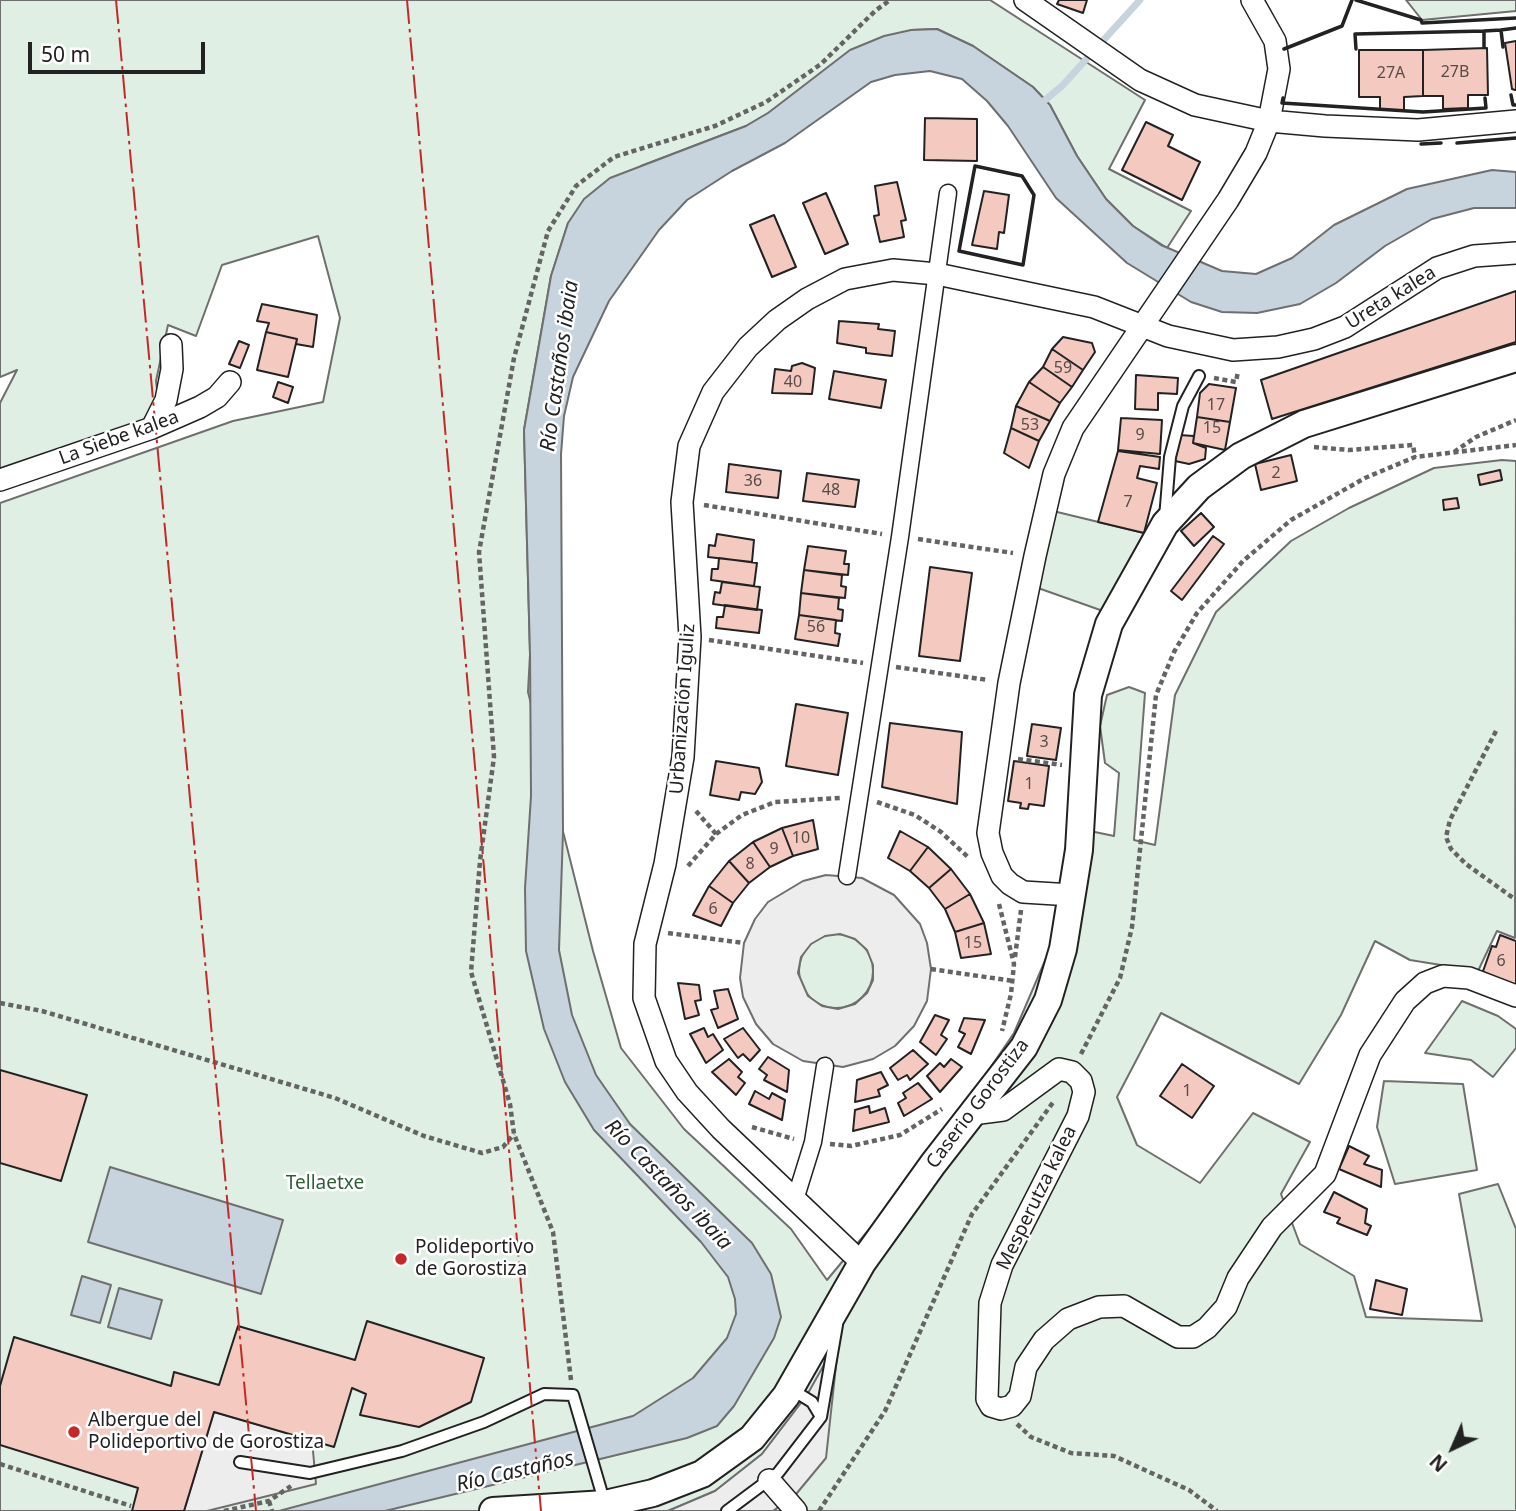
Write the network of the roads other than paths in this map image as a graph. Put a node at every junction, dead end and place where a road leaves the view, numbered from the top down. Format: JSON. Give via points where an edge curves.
{"nodes":[{"id":1,"x":1025,"y":0,"type":"edge"},
{"id":2,"x":1252,"y":0,"type":"edge"},
{"id":3,"x":1269,"y":121,"type":"junction"},
{"id":4,"x":1516,"y":121,"type":"edge"},
{"id":5,"x":948,"y":193,"type":"dead end"},
{"id":6,"x":1516,"y":253,"type":"edge"},
{"id":7,"x":937,"y":274,"type":"junction"},
{"id":8,"x":1143,"y":327,"type":"junction"},
{"id":9,"x":171,"y":345,"type":"dead end"},
{"id":10,"x":1516,"y":358,"type":"edge"},
{"id":11,"x":1199,"y":376,"type":"dead end"},
{"id":12,"x":230,"y":382,"type":"dead end"},
{"id":13,"x":152,"y":428,"type":"junction"},
{"id":14,"x":0,"y":480,"type":"edge"},
{"id":15,"x":1165,"y":524,"type":"junction"},
{"id":16,"x":847,"y":876,"type":"dead end"},
{"id":17,"x":1072,"y":895,"type":"junction"},
{"id":18,"x":1516,"y":996,"type":"edge"},
{"id":19,"x":825,"y":1066,"type":"dead end"},
{"id":20,"x":961,"y":1109,"type":"junction"},
{"id":21,"x":795,"y":1200,"type":"junction"},
{"id":22,"x":862,"y":1263,"type":"junction"},
{"id":23,"x":840,"y":1301,"type":"junction"},
{"id":24,"x":786,"y":1396,"type":"junction"},
{"id":25,"x":821,"y":1417,"type":"junction"},
{"id":26,"x":240,"y":1462,"type":"dead end"},
{"id":27,"x":769,"y":1480,"type":"junction"},
{"id":28,"x":605,"y":1504,"type":"junction"},
{"id":29,"x":538,"y":1509,"type":"edge"},
{"id":30,"x":493,"y":1511,"type":"edge"},
{"id":31,"x":727,"y":1511,"type":"edge"},
{"id":32,"x":796,"y":1511,"type":"edge"}],
"edges":[{"from":1,"to":3,"type":"street","via":[[1140,80],[1195,105]]},
{"from":2,"to":3,"type":"street","via":[[1275,41],[1279,69]]},
{"from":3,"to":4,"type":"street","via":[[1418,130]]},
{"from":3,"to":8,"type":"street","via":[[1228,200]]},
{"from":5,"to":7,"type":"street"},
{"from":6,"to":8,"type":"street","name":"Ureta kalea","via":[[1474,256],[1437,268],[1345,327],[1278,347],[1233,350]]},
{"from":7,"to":8,"type":"street","name":"Urbanización Iguliz","via":[[1094,307]]},
{"from":7,"to":16,"type":"street"},
{"from":7,"to":21,"type":"street","name":"Urbanización Iguliz","via":[[893,270],[845,279],[807,299],[748,347],[713,392],[689,446],[682,502],[690,637],[683,757],[666,864],[648,927],[645,998],[666,1062],[687,1092]]},
{"from":8,"to":17,"type":"street","via":[[1073,428],[1054,474],[1009,683],[990,813],[989,844],[1002,876],[1023,892]]},
{"from":9,"to":13,"type":"street","via":[[166,400]]},
{"from":10,"to":15,"type":"street","name":"Caserio Gorostiza","via":[[1304,424],[1241,456],[1199,487]]},
{"from":11,"to":15,"type":"lane","via":[[1183,406],[1170,457]]},
{"from":12,"to":13,"type":"street","name":"La Siebe kalea","via":[[217,397]]},
{"from":13,"to":14,"type":"street","name":"La Siebe kalea"},
{"from":15,"to":17,"type":"street","name":"Caserio Gorostiza","via":[[1109,624],[1088,695]]},
{"from":17,"to":20,"type":"street","name":"Caserio Gorostiza","via":[[1048,1000],[1024,1047]]},
{"from":18,"to":20,"type":"street","name":"Mesperutza kalea","via":[[1469,978],[1443,976],[1424,984],[1405,1001],[1370,1055],[1325,1174],[1272,1227],[1238,1278],[1226,1307],[1207,1328],[1193,1337],[1178,1337],[1125,1306],[1099,1307],[1068,1319],[1044,1340],[1026,1367],[1020,1396],[1012,1406],[1001,1409],[987,1399],[990,1303],[1002,1265],[1078,1116],[1084,1092],[1072,1072],[1059,1069],[1003,1110]]},
{"from":19,"to":21,"type":"street","via":[[813,1142]]},
{"from":20,"to":22,"type":"street","name":"Caserio Gorostiza"},
{"from":21,"to":22,"type":"street","name":"Urbanización Iguliz"},
{"from":22,"to":23,"type":"street","name":"Caserio Gorostiza"},
{"from":23,"to":24,"type":"street","name":"Caserio Gorostiza"},
{"from":23,"to":25,"type":"lane"},
{"from":24,"to":25,"type":"lane","via":[[799,1394],[812,1402]]},
{"from":24,"to":28,"type":"street","name":"Caserio Gorostiza","via":[[752,1438],[702,1474],[653,1493]]},
{"from":25,"to":27,"type":"lane"},
{"from":26,"to":28,"type":"lane","via":[[310,1473],[402,1451],[484,1422],[544,1394],[573,1395]]},
{"from":27,"to":31,"type":"lane"},
{"from":27,"to":32,"type":"street"},
{"from":28,"to":29,"type":"street","name":"Caserio Gorostiza"},
{"from":29,"to":30,"type":"street","name":"Caserio Gorostiza"}]}
